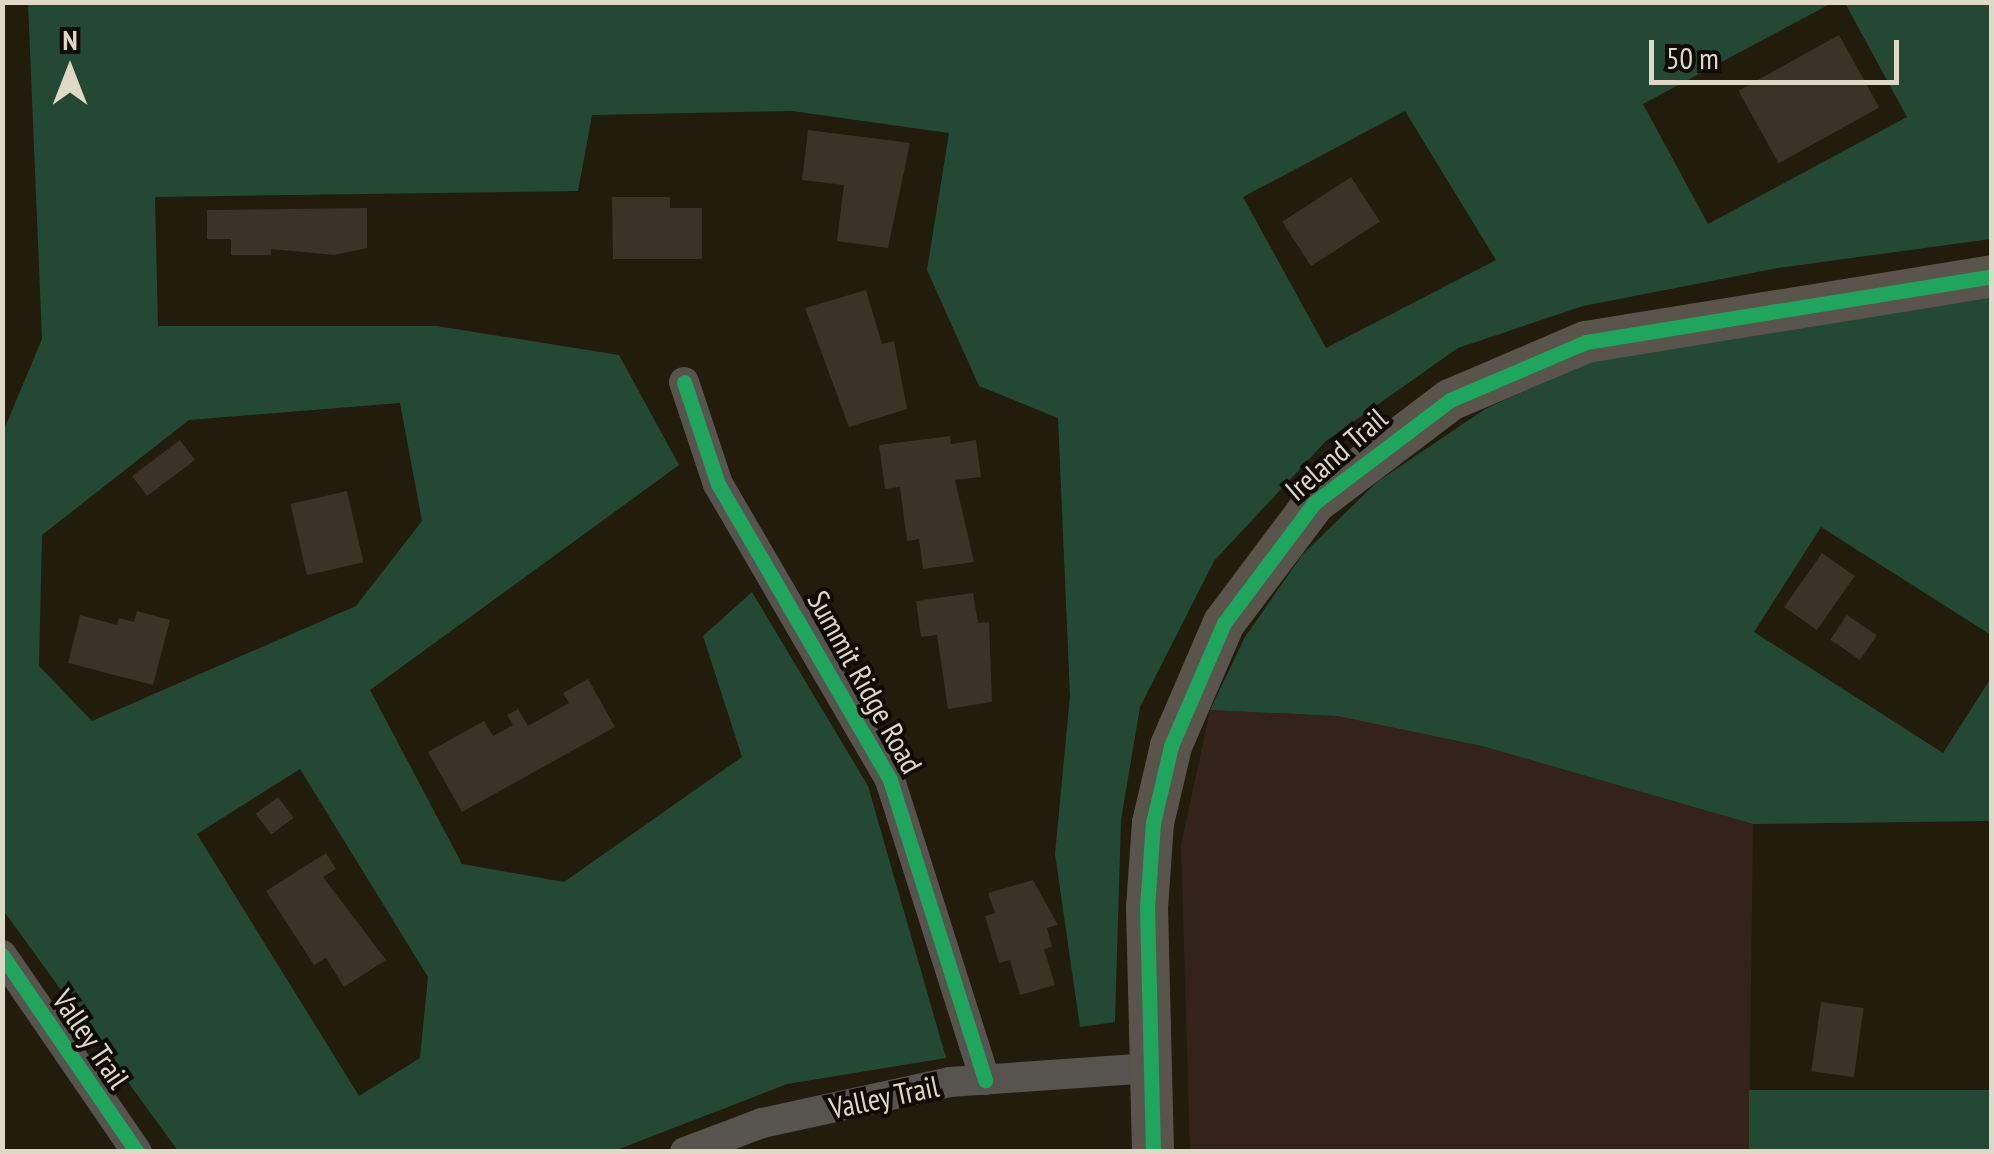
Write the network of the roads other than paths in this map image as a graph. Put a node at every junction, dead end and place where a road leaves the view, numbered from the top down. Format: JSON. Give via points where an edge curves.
{"nodes":[{"id":1,"x":1992,"y":276,"type":"edge"},
{"id":2,"x":684,"y":382,"type":"dead end"},
{"id":3,"x":2,"y":955,"type":"edge"},
{"id":4,"x":1148,"y":1068,"type":"junction"},
{"id":5,"x":985,"y":1080,"type":"junction"},
{"id":6,"x":137,"y":1152,"type":"edge"},
{"id":7,"x":685,"y":1152,"type":"edge"},
{"id":8,"x":1152,"y":1152,"type":"edge"}],
"edges":[{"from":1,"to":4,"type":"street","name":"Ireland Trail","via":[[1586,342],[1450,400],[1314,503],[1224,624],[1171,746],[1153,823],[1146,908]]},
{"from":2,"to":5,"type":"street","name":"Summit Ridge Road","via":[[718,484],[890,780]]},
{"from":3,"to":6,"type":"street","name":"Valley Trail"},
{"from":4,"to":5,"type":"street","name":"Valley Trail"},
{"from":4,"to":8,"type":"street","name":"Ireland Trail"},
{"from":5,"to":7,"type":"street","name":"Valley Trail","via":[[798,1114]]}]}
